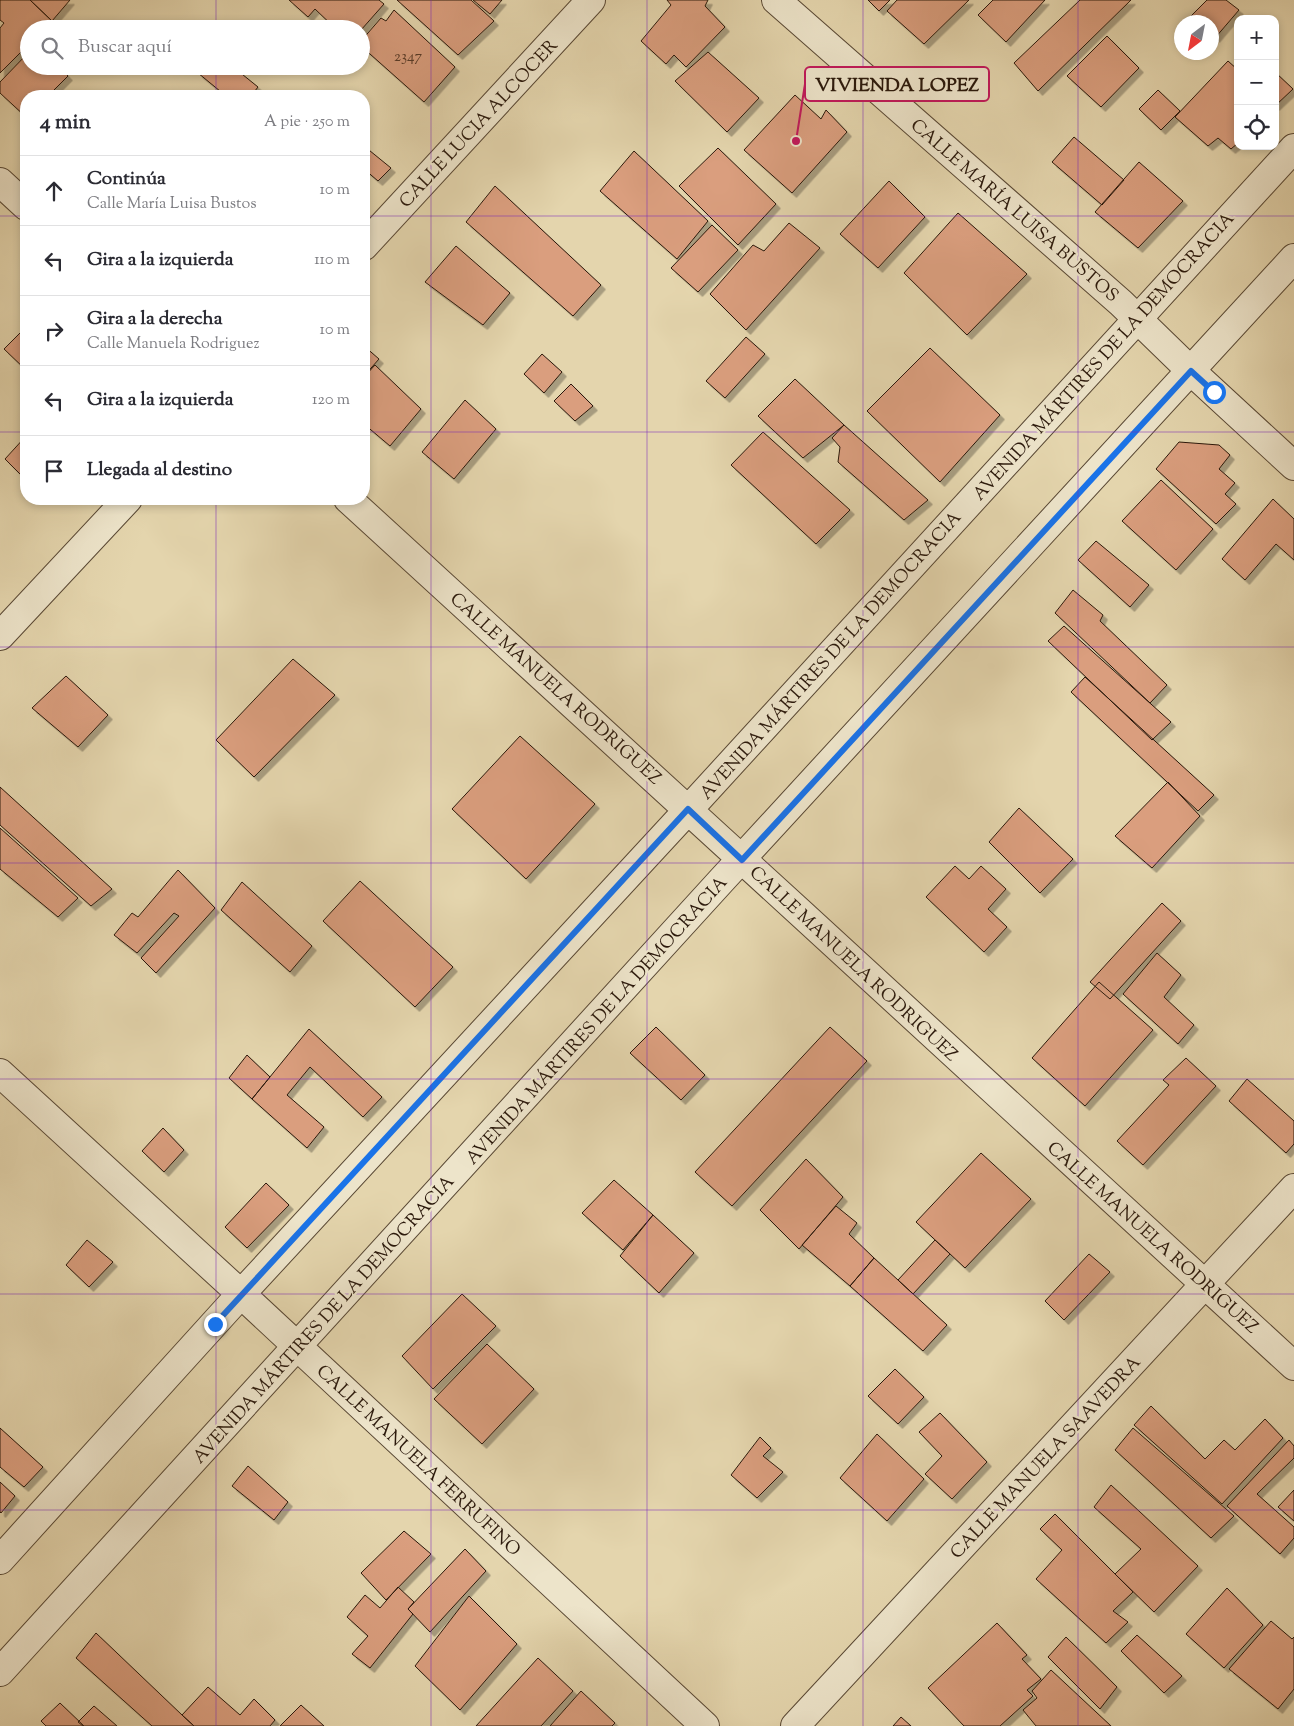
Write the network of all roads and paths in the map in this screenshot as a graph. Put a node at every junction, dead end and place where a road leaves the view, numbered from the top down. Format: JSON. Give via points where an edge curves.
{"nodes":[{"id":1,"x":591,"y":0,"type":"edge"},
{"id":2,"x":776,"y":0,"type":"edge"},
{"id":3,"x":1294,"y":148,"type":"edge"},
{"id":4,"x":0,"y":182,"type":"edge"},
{"id":5,"x":20,"y":200,"type":"edge"},
{"id":6,"x":370,"y":239,"type":"edge"},
{"id":7,"x":1294,"y":258,"type":"edge"},
{"id":8,"x":1138,"y":319,"type":"junction"},
{"id":9,"x":1191,"y":371,"type":"junction"},
{"id":10,"x":1294,"y":466,"type":"edge"},
{"id":11,"x":122,"y":505,"type":"edge"},
{"id":12,"x":355,"y":505,"type":"edge"},
{"id":13,"x":0,"y":636,"type":"edge"},
{"id":14,"x":688,"y":809,"type":"junction"},
{"id":15,"x":742,"y":860,"type":"junction"},
{"id":16,"x":0,"y":1073,"type":"edge"},
{"id":17,"x":1294,"y":1188,"type":"edge"},
{"id":18,"x":1205,"y":1285,"type":"junction"},
{"id":19,"x":241,"y":1294,"type":"junction"},
{"id":20,"x":297,"y":1346,"type":"junction"},
{"id":21,"x":1294,"y":1366,"type":"edge"},
{"id":22,"x":0,"y":1560,"type":"edge"},
{"id":23,"x":0,"y":1672,"type":"edge"},
{"id":24,"x":705,"y":1726,"type":"edge"},
{"id":25,"x":795,"y":1726,"type":"edge"}],
"edges":[{"from":1,"to":6,"type":"street","name":"CALLE LUCIA ALCOCER"},
{"from":2,"to":8,"type":"street","name":"CALLE MARÍA LUISA BUSTOS"},
{"from":3,"to":8,"type":"street","name":"AVENIDA MÁRTIRES DE LA DEMOCRACIA"},
{"from":4,"to":5,"type":"street"},
{"from":7,"to":9,"type":"street","name":"AVENIDA MÁRTIRES DE LA DEMOCRACIA"},
{"from":8,"to":9,"type":"street","name":"CALLE MARÍA LUISA BUSTOS"},
{"from":8,"to":14,"type":"street","name":"AVENIDA MÁRTIRES DE LA DEMOCRACIA"},
{"from":9,"to":10,"type":"street","name":"CALLE MARÍA LUISA BUSTOS"},
{"from":9,"to":15,"type":"street","name":"AVENIDA MÁRTIRES DE LA DEMOCRACIA"},
{"from":11,"to":13,"type":"street"},
{"from":12,"to":14,"type":"street","name":"CALLE MANUELA RODRIGUEZ"},
{"from":14,"to":15,"type":"street","name":"CALLE MANUELA RODRIGUEZ"},
{"from":14,"to":19,"type":"street","name":"AVENIDA MÁRTIRES DE LA DEMOCRACIA"},
{"from":15,"to":18,"type":"street","name":"CALLE MANUELA RODRIGUEZ"},
{"from":15,"to":20,"type":"street","name":"AVENIDA MÁRTIRES DE LA DEMOCRACIA"},
{"from":16,"to":19,"type":"street","name":"CALLE MANUELA FERRUFINO"},
{"from":17,"to":18,"type":"street","name":"CALLE MANUELA SAAVEDRA"},
{"from":18,"to":21,"type":"street","name":"CALLE MANUELA RODRIGUEZ"},
{"from":18,"to":25,"type":"street","name":"CALLE MANUELA SAAVEDRA"},
{"from":19,"to":20,"type":"street","name":"CALLE MANUELA FERRUFINO"},
{"from":19,"to":22,"type":"street","name":"AVENIDA MÁRTIRES DE LA DEMOCRACIA"},
{"from":20,"to":23,"type":"street","name":"AVENIDA MÁRTIRES DE LA DEMOCRACIA"},
{"from":20,"to":24,"type":"street","name":"CALLE MANUELA FERRUFINO"}]}
